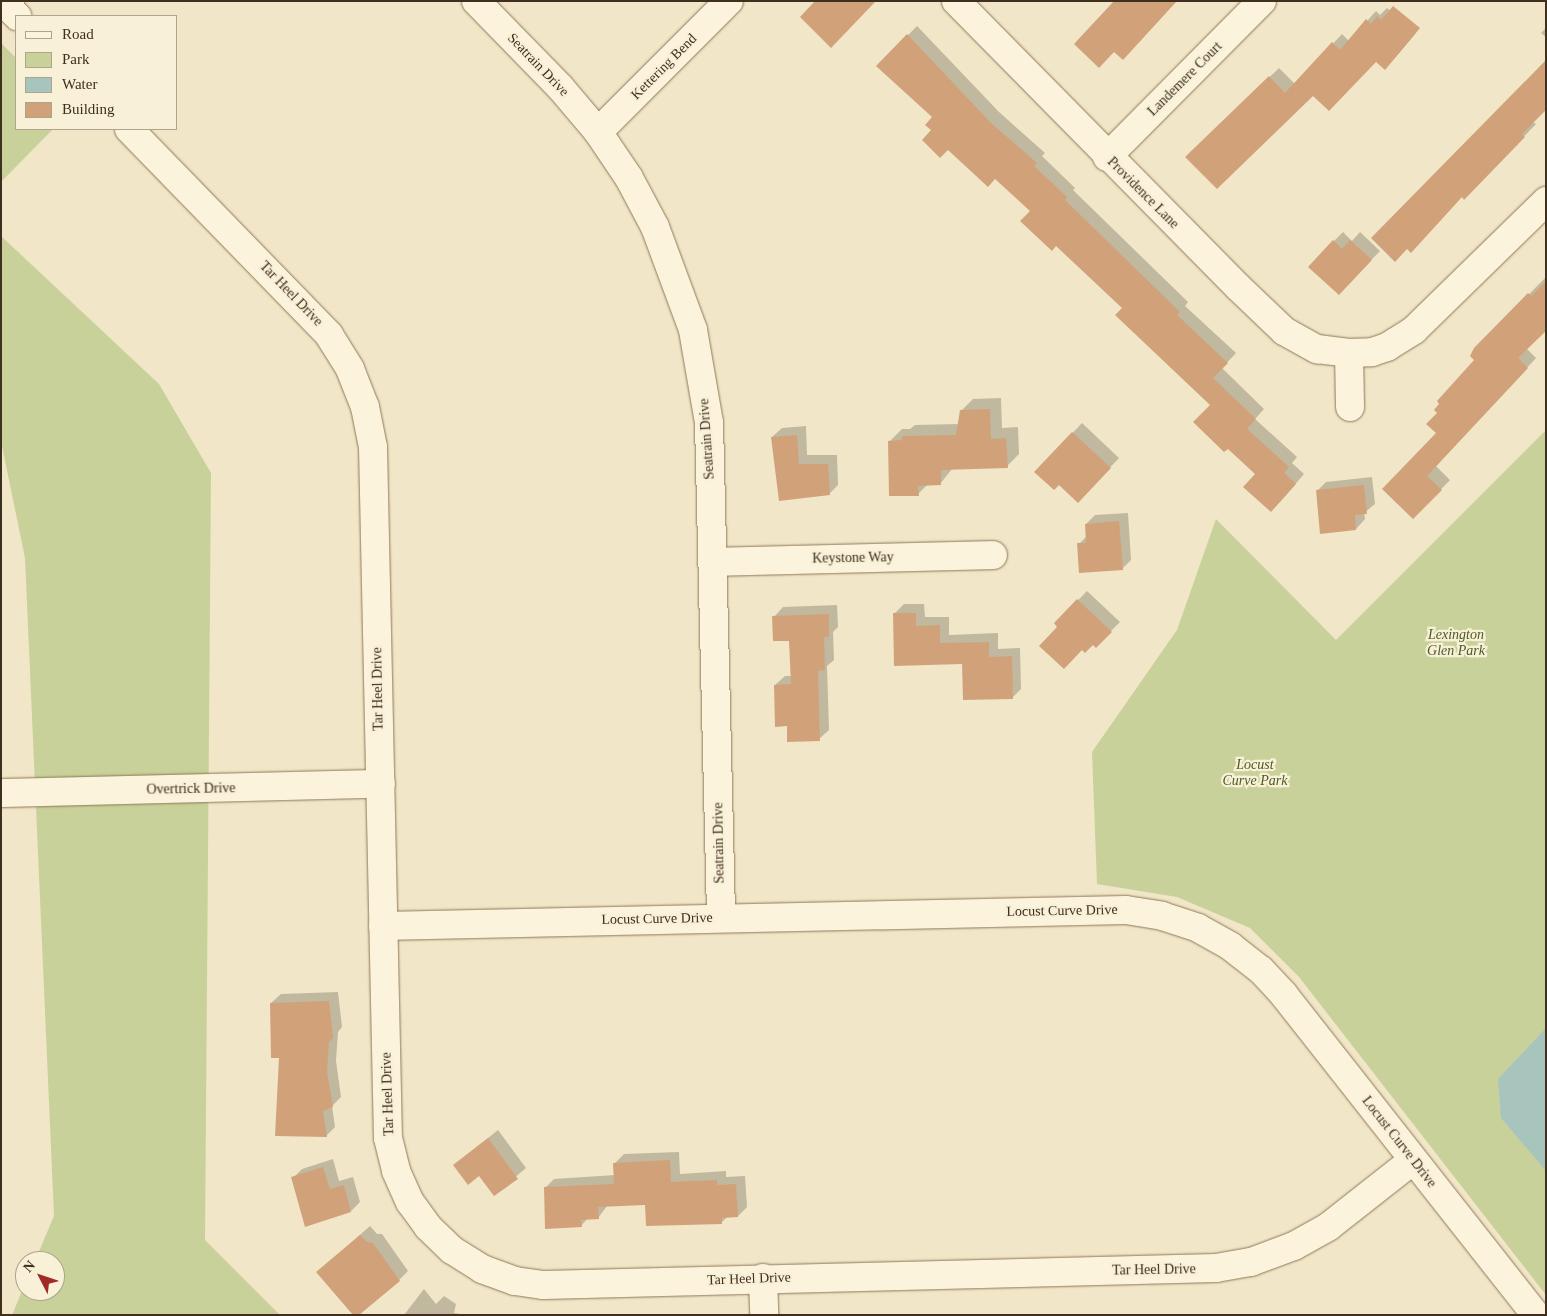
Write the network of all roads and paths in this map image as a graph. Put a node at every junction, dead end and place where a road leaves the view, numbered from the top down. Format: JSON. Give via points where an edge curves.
{"nodes":[{"id":1,"x":3,"y":1,"type":"edge"},
{"id":2,"x":476,"y":1,"type":"edge"},
{"id":3,"x":729,"y":1,"type":"edge"},
{"id":4,"x":956,"y":1,"type":"edge"},
{"id":5,"x":1262,"y":1,"type":"edge"},
{"id":6,"x":17,"y":15,"type":"edge"},
{"id":7,"x":129,"y":130,"type":"edge"},
{"id":8,"x":598,"y":132,"type":"junction"},
{"id":9,"x":1107,"y":157,"type":"junction"},
{"id":10,"x":1546,"y":201,"type":"edge"},
{"id":11,"x":1349,"y":353,"type":"junction"},
{"id":12,"x":1350,"y":406,"type":"dead end"},
{"id":13,"x":993,"y":555,"type":"dead end"},
{"id":14,"x":713,"y":562,"type":"junction"},
{"id":15,"x":380,"y":784,"type":"junction"},
{"id":16,"x":1,"y":793,"type":"edge"},
{"id":17,"x":721,"y":918,"type":"junction"},
{"id":18,"x":395,"y":926,"type":"junction"},
{"id":19,"x":1413,"y":1160,"type":"junction"},
{"id":20,"x":763,"y":1278,"type":"junction"},
{"id":21,"x":764,"y":1315,"type":"edge"},
{"id":22,"x":1536,"y":1315,"type":"edge"}],
"edges":[{"from":1,"to":6,"type":"street"},
{"from":2,"to":8,"type":"street","name":"Seatrain Drive","via":[[560,86]]},
{"from":3,"to":8,"type":"street","name":"Kettering Bend"},
{"from":4,"to":9,"type":"street","name":"Providence Lane"},
{"from":5,"to":9,"type":"street","name":"Landemere Court"},
{"from":7,"to":15,"type":"street","name":"Tar Heel Drive","via":[[329,335],[350,369],[362,399],[373,447]]},
{"from":8,"to":14,"type":"street","name":"Seatrain Drive","via":[[629,178],[655,227],[693,330],[709,423]]},
{"from":9,"to":11,"type":"street","name":"Providence Lane","via":[[1284,331],[1317,349]]},
{"from":10,"to":11,"type":"street","name":"Providence Lane","via":[[1414,330],[1387,347]]},
{"from":11,"to":12,"type":"street"},
{"from":13,"to":14,"type":"street","name":"Keystone Way"},
{"from":14,"to":17,"type":"street","name":"Seatrain Drive"},
{"from":15,"to":16,"type":"street","name":"Overtrick Drive"},
{"from":15,"to":18,"type":"street","name":"Tar Heel Drive"},
{"from":17,"to":18,"type":"street","name":"Locust Curve Drive"},
{"from":17,"to":19,"type":"street","name":"Locust Curve Drive","via":[[1126,910],[1162,916],[1189,925],[1230,946],[1261,970]]},
{"from":18,"to":20,"type":"street","name":"Tar Heel Drive","via":[[388,1138],[396,1171],[410,1202],[428,1227],[452,1250],[482,1269],[544,1285]]},
{"from":19,"to":20,"type":"street","name":"Tar Heel Drive","via":[[1328,1227],[1294,1246],[1242,1264],[1216,1268]]},
{"from":19,"to":22,"type":"street","name":"Locust Curve Drive"},
{"from":20,"to":21,"type":"street"}]}
